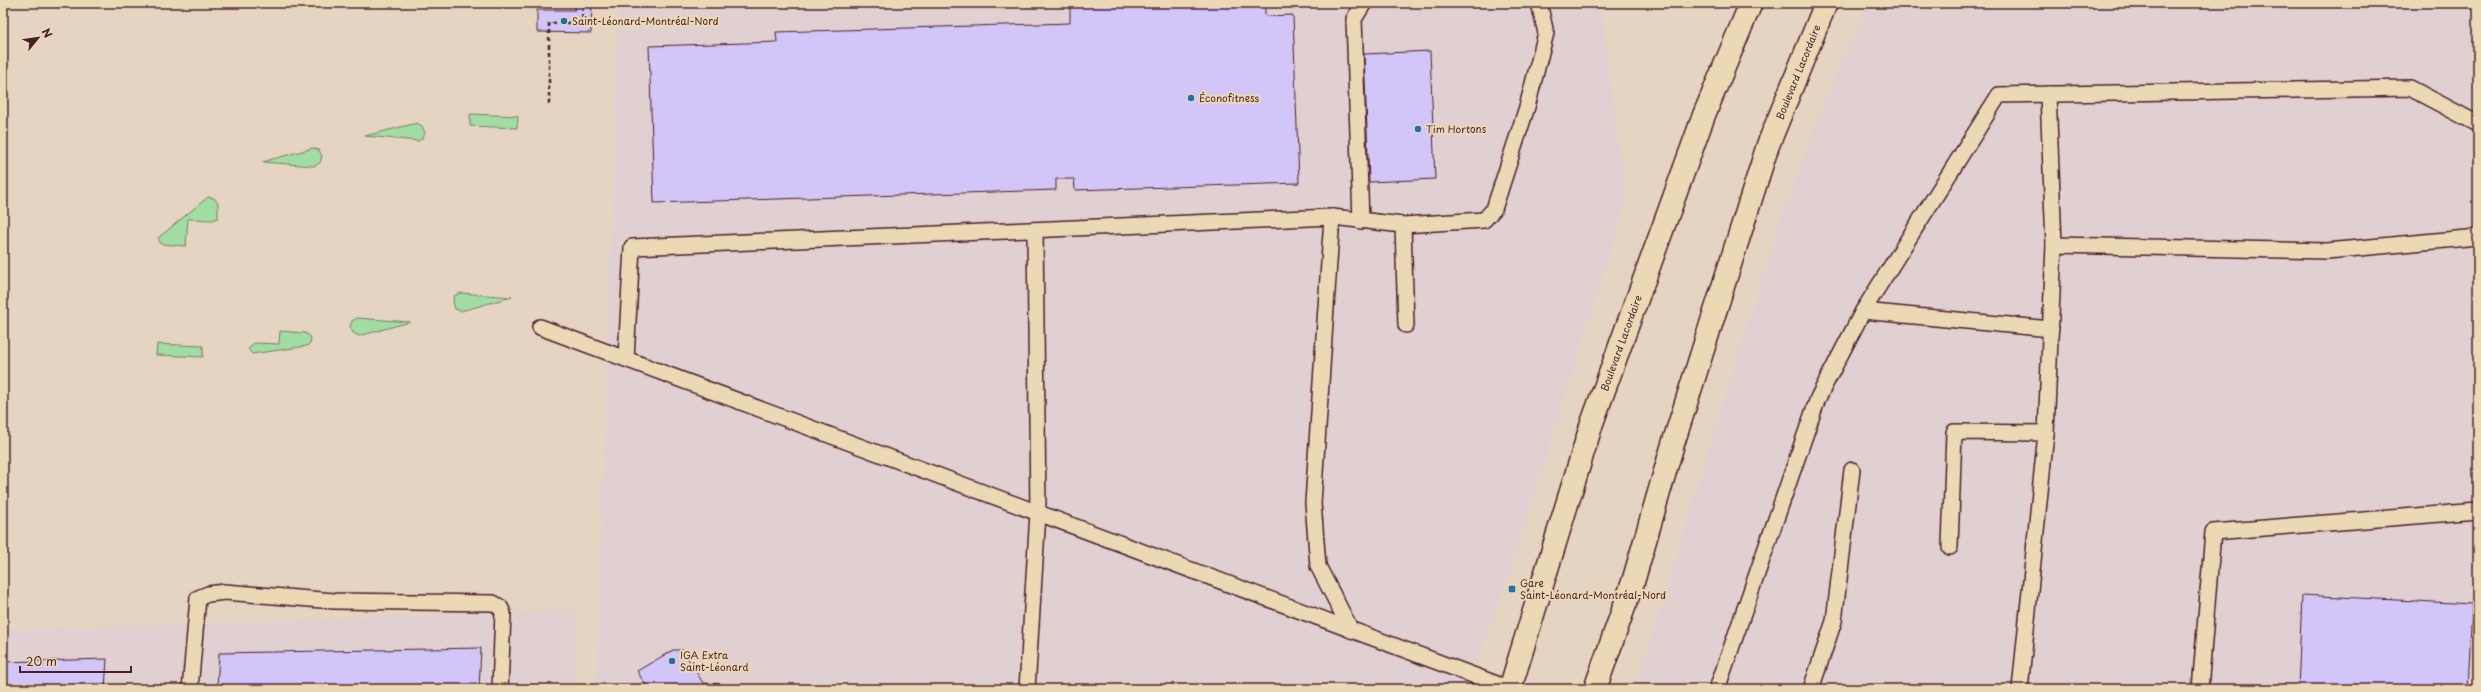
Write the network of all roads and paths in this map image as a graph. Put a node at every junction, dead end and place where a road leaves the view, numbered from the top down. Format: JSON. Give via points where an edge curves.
{"nodes":[{"id":1,"x":583,"y":3,"type":"edge"},
{"id":2,"x":1364,"y":3,"type":"edge"},
{"id":3,"x":1539,"y":3,"type":"edge"},
{"id":4,"x":1751,"y":3,"type":"edge"},
{"id":5,"x":1826,"y":3,"type":"edge"},
{"id":6,"x":2048,"y":94,"type":"junction"},
{"id":7,"x":549,"y":104,"type":"dead end"},
{"id":8,"x":2478,"y":124,"type":"edge"},
{"id":9,"x":1332,"y":218,"type":"junction"},
{"id":10,"x":1361,"y":220,"type":"junction"},
{"id":11,"x":1403,"y":225,"type":"junction"},
{"id":12,"x":1035,"y":230,"type":"junction"},
{"id":13,"x":2478,"y":237,"type":"edge"},
{"id":14,"x":2054,"y":245,"type":"junction"},
{"id":15,"x":1863,"y":311,"type":"junction"},
{"id":16,"x":1406,"y":325,"type":"dead end"},
{"id":17,"x":540,"y":327,"type":"dead end"},
{"id":18,"x":2051,"y":329,"type":"junction"},
{"id":19,"x":626,"y":359,"type":"junction"},
{"id":20,"x":2046,"y":433,"type":"junction"},
{"id":21,"x":1852,"y":470,"type":"dead end"},
{"id":22,"x":2478,"y":511,"type":"edge"},
{"id":23,"x":1038,"y":513,"type":"junction"},
{"id":24,"x":1950,"y":547,"type":"dead end"},
{"id":25,"x":1351,"y":630,"type":"junction"},
{"id":26,"x":190,"y":689,"type":"edge"},
{"id":27,"x":500,"y":689,"type":"edge"},
{"id":28,"x":1027,"y":689,"type":"edge"},
{"id":29,"x":1510,"y":689,"type":"edge"},
{"id":30,"x":1595,"y":689,"type":"edge"},
{"id":31,"x":1717,"y":689,"type":"edge"},
{"id":32,"x":1811,"y":689,"type":"edge"},
{"id":33,"x":2020,"y":689,"type":"edge"},
{"id":34,"x":2200,"y":689,"type":"edge"}],
"edges":[{"from":1,"to":7,"type":"path","via":[[582,23],[549,23]]},
{"from":2,"to":10,"type":"lane","via":[[1354,19]]},
{"from":3,"to":11,"type":"lane","via":[[1546,33],[1527,107],[1494,209],[1484,220]]},
{"from":4,"to":29,"type":"main road","name":"Boulevard Lacordaire","via":[[1704,115],[1592,423]]},
{"from":5,"to":30,"type":"main road","name":"Boulevard Lacordaire","via":[[1768,145],[1673,444],[1633,582]]},
{"from":6,"to":8,"type":"lane","via":[[2410,88]]},
{"from":6,"to":14,"type":"lane"},
{"from":6,"to":15,"type":"lane","via":[[1999,95]]},
{"from":9,"to":10,"type":"lane"},
{"from":9,"to":12,"type":"lane"},
{"from":9,"to":25,"type":"lane","via":[[1313,503],[1318,566]]},
{"from":10,"to":11,"type":"lane"},
{"from":11,"to":16,"type":"lane"},
{"from":12,"to":19,"type":"lane","via":[[632,247]]},
{"from":12,"to":23,"type":"lane"},
{"from":13,"to":14,"type":"lane","via":[[2327,251]]},
{"from":14,"to":18,"type":"lane"},
{"from":15,"to":18,"type":"lane"},
{"from":15,"to":31,"type":"lane","via":[[1818,398]]},
{"from":17,"to":19,"type":"lane"},
{"from":18,"to":20,"type":"lane"},
{"from":19,"to":23,"type":"lane"},
{"from":20,"to":24,"type":"lane","via":[[1954,432]]},
{"from":20,"to":33,"type":"lane"},
{"from":21,"to":32,"type":"lane","via":[[1834,621]]},
{"from":22,"to":34,"type":"lane","via":[[2213,532]]},
{"from":23,"to":25,"type":"lane"},
{"from":23,"to":28,"type":"lane"},
{"from":25,"to":29,"type":"lane"},
{"from":26,"to":27,"type":"lane","via":[[198,598],[225,592],[334,601],[493,603],[503,613]]}]}
